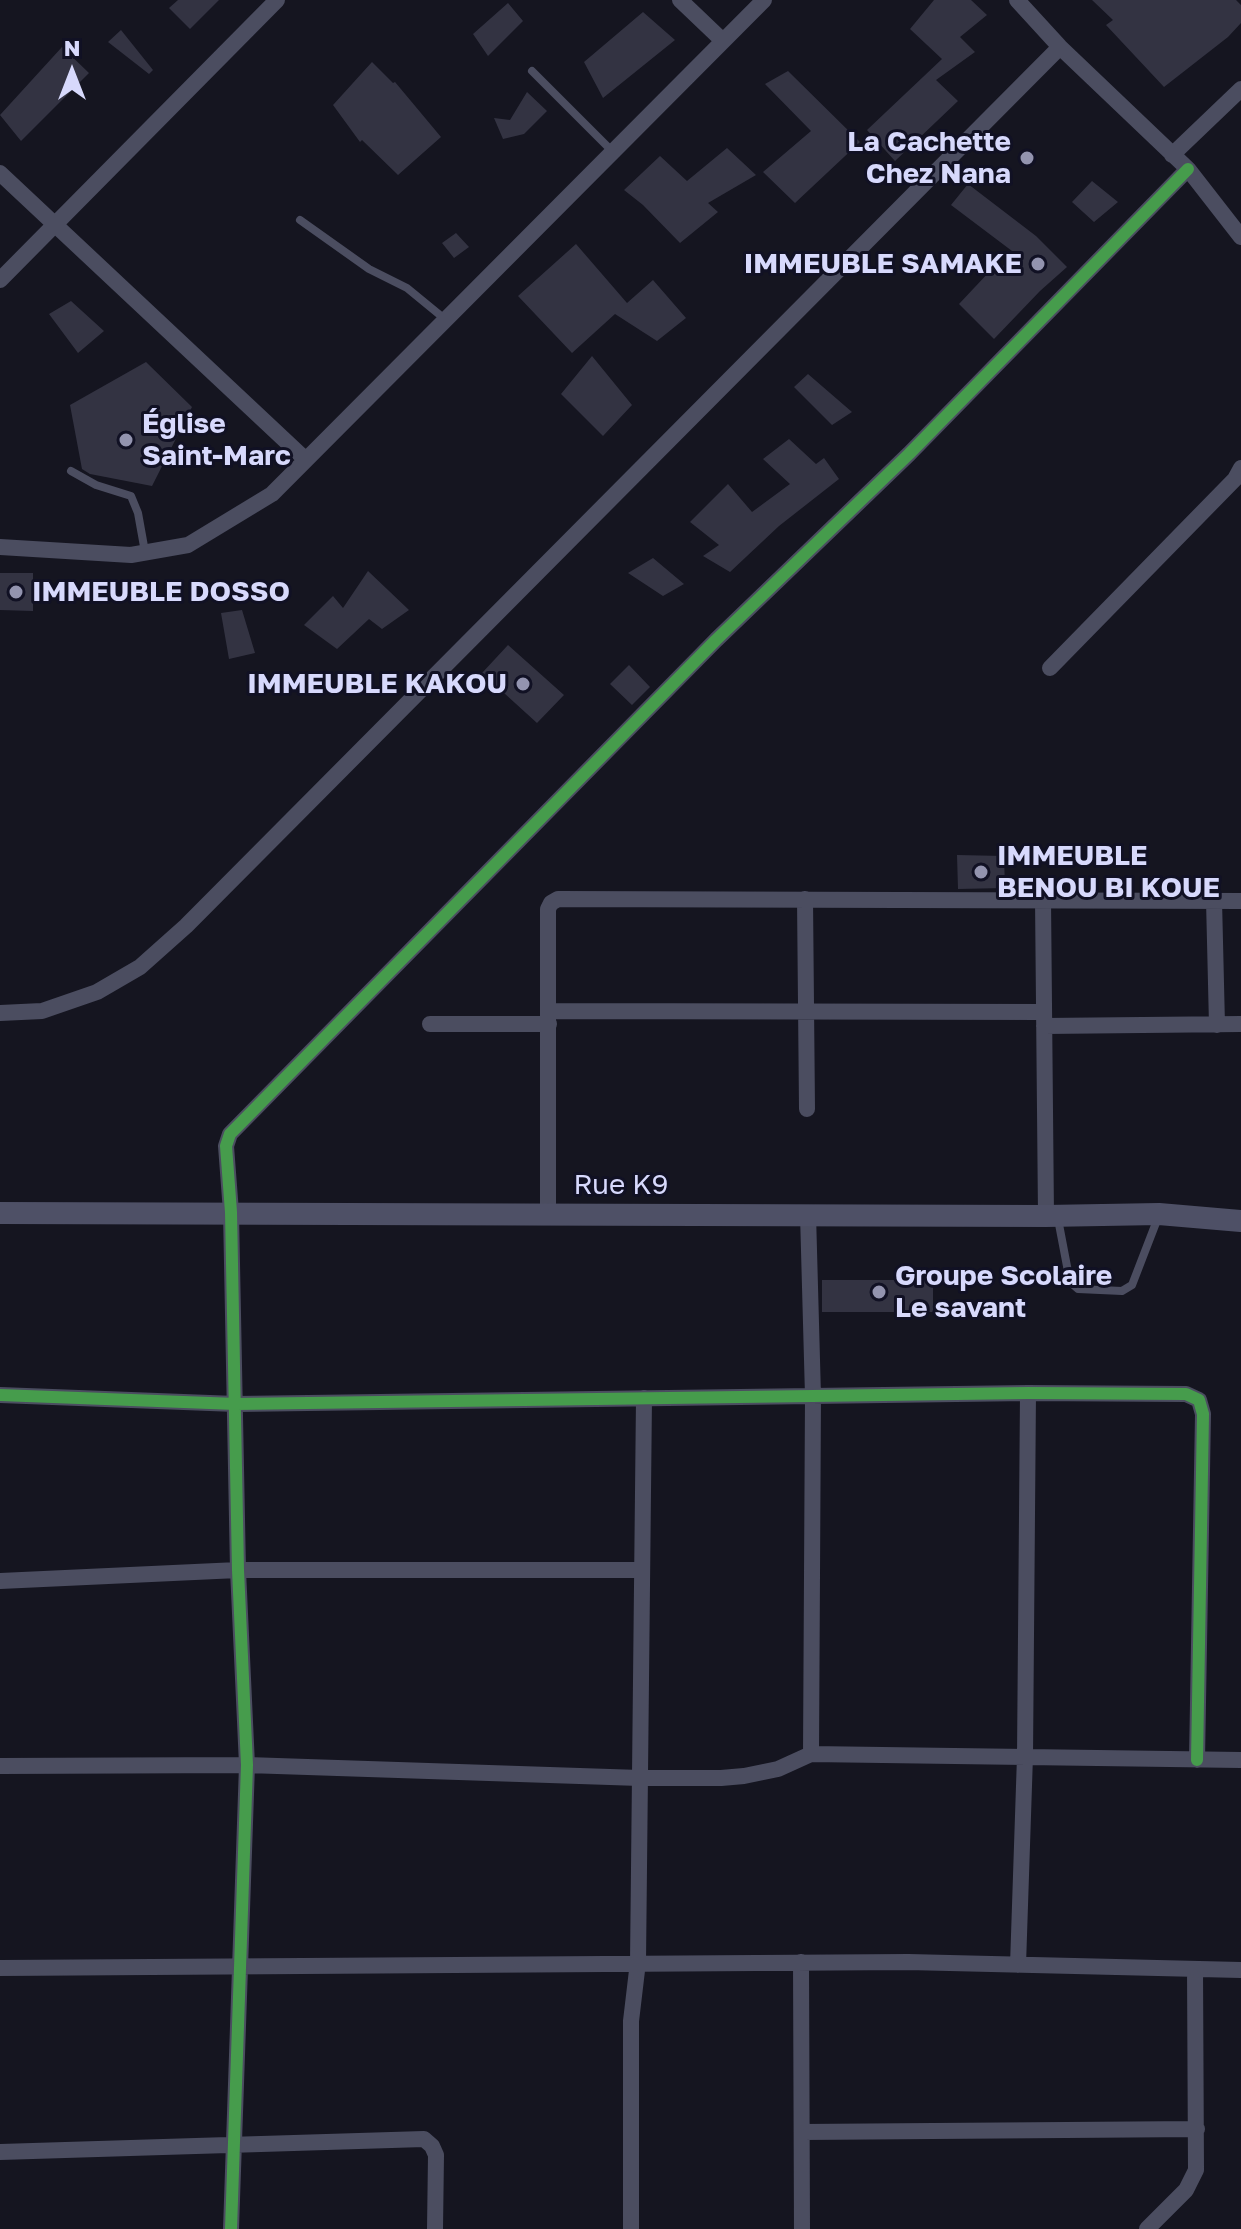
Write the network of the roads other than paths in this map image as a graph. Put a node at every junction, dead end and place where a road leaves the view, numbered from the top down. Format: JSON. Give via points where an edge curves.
{"nodes":[{"id":1,"x":277,"y":0,"type":"edge"},
{"id":2,"x":680,"y":0,"type":"edge"},
{"id":3,"x":764,"y":0,"type":"edge"},
{"id":4,"x":1017,"y":0,"type":"edge"},
{"id":5,"x":723,"y":41,"type":"junction"},
{"id":6,"x":1060,"y":47,"type":"junction"},
{"id":7,"x":532,"y":71,"type":"dead end"},
{"id":8,"x":1241,"y":89,"type":"edge"},
{"id":9,"x":613,"y":152,"type":"junction"},
{"id":10,"x":1172,"y":155,"type":"junction"},
{"id":11,"x":1188,"y":169,"type":"junction"},
{"id":12,"x":0,"y":173,"type":"edge"},
{"id":13,"x":300,"y":220,"type":"dead end"},
{"id":14,"x":55,"y":224,"type":"junction"},
{"id":15,"x":1241,"y":237,"type":"edge"},
{"id":16,"x":0,"y":280,"type":"edge"},
{"id":17,"x":446,"y":320,"type":"junction"},
{"id":18,"x":306,"y":460,"type":"junction"},
{"id":19,"x":1241,"y":468,"type":"edge"},
{"id":20,"x":71,"y":471,"type":"dead end"},
{"id":21,"x":0,"y":547,"type":"edge"},
{"id":22,"x":145,"y":552,"type":"junction"},
{"id":23,"x":1050,"y":668,"type":"dead end"},
{"id":24,"x":805,"y":899,"type":"junction"},
{"id":25,"x":1043,"y":899,"type":"junction"},
{"id":26,"x":1214,"y":900,"type":"junction"},
{"id":27,"x":1241,"y":901,"type":"edge"},
{"id":28,"x":808,"y":1012,"type":"junction"},
{"id":29,"x":0,"y":1013,"type":"edge"},
{"id":30,"x":549,"y":1017,"type":"junction"},
{"id":31,"x":1044,"y":1019,"type":"junction"},
{"id":32,"x":430,"y":1024,"type":"dead end"},
{"id":33,"x":1241,"y":1024,"type":"edge"},
{"id":34,"x":1217,"y":1025,"type":"junction"},
{"id":35,"x":807,"y":1109,"type":"dead end"},
{"id":36,"x":231,"y":1212,"type":"junction"},
{"id":37,"x":0,"y":1213,"type":"edge"},
{"id":38,"x":808,"y":1214,"type":"junction"},
{"id":39,"x":1159,"y":1214,"type":"junction"},
{"id":40,"x":548,"y":1215,"type":"junction"},
{"id":41,"x":1052,"y":1216,"type":"junction"},
{"id":42,"x":1241,"y":1221,"type":"edge"},
{"id":43,"x":1028,"y":1393,"type":"junction"},
{"id":44,"x":0,"y":1395,"type":"edge"},
{"id":45,"x":813,"y":1396,"type":"junction"},
{"id":46,"x":644,"y":1398,"type":"junction"},
{"id":47,"x":236,"y":1404,"type":"junction"},
{"id":48,"x":238,"y":1570,"type":"junction"},
{"id":49,"x":642,"y":1570,"type":"junction"},
{"id":50,"x":0,"y":1581,"type":"edge"},
{"id":51,"x":811,"y":1754,"type":"junction"},
{"id":52,"x":1025,"y":1756,"type":"junction"},
{"id":53,"x":1197,"y":1760,"type":"junction"},
{"id":54,"x":1241,"y":1760,"type":"edge"},
{"id":55,"x":247,"y":1765,"type":"junction"},
{"id":56,"x":0,"y":1766,"type":"edge"},
{"id":57,"x":640,"y":1778,"type":"junction"},
{"id":58,"x":638,"y":1962,"type":"junction"},
{"id":59,"x":801,"y":1962,"type":"junction"},
{"id":60,"x":1018,"y":1965,"type":"junction"},
{"id":61,"x":0,"y":1968,"type":"edge"},
{"id":62,"x":241,"y":1968,"type":"junction"},
{"id":63,"x":1195,"y":1969,"type":"junction"},
{"id":64,"x":1241,"y":1970,"type":"edge"},
{"id":65,"x":1197,"y":2129,"type":"junction"},
{"id":66,"x":802,"y":2132,"type":"junction"},
{"id":67,"x":233,"y":2146,"type":"junction"},
{"id":68,"x":0,"y":2152,"type":"edge"},
{"id":69,"x":231,"y":2229,"type":"edge"},
{"id":70,"x":435,"y":2229,"type":"edge"},
{"id":71,"x":631,"y":2229,"type":"edge"},
{"id":72,"x":802,"y":2229,"type":"edge"},
{"id":73,"x":1147,"y":2229,"type":"edge"}],
"edges":[{"from":1,"to":14,"type":"street"},
{"from":2,"to":5,"type":"street"},
{"from":3,"to":5,"type":"street"},
{"from":4,"to":6,"type":"street"},
{"from":5,"to":9,"type":"street"},
{"from":6,"to":10,"type":"street"},
{"from":6,"to":29,"type":"street","via":[[186,926],[140,967],[97,992],[42,1011]]},
{"from":7,"to":9,"type":"lane"},
{"from":8,"to":10,"type":"street"},
{"from":9,"to":17,"type":"street"},
{"from":10,"to":11,"type":"street"},
{"from":11,"to":15,"type":"street"},
{"from":11,"to":36,"type":"street","via":[[230,1134],[226,1146]]},
{"from":12,"to":14,"type":"street"},
{"from":13,"to":17,"type":"lane","via":[[369,269],[407,288]]},
{"from":14,"to":16,"type":"street"},
{"from":14,"to":18,"type":"street"},
{"from":17,"to":18,"type":"street"},
{"from":18,"to":22,"type":"street","via":[[272,494],[188,545]]},
{"from":19,"to":23,"type":"street"},
{"from":20,"to":22,"type":"lane","via":[[131,496]]},
{"from":21,"to":22,"type":"street"},
{"from":24,"to":25,"type":"street"},
{"from":24,"to":28,"type":"street"},
{"from":24,"to":30,"type":"street","via":[[558,899],[548,909]]},
{"from":25,"to":26,"type":"street"},
{"from":25,"to":31,"type":"street"},
{"from":26,"to":27,"type":"street"},
{"from":26,"to":34,"type":"street"},
{"from":28,"to":30,"type":"street"},
{"from":28,"to":31,"type":"street"},
{"from":28,"to":35,"type":"street"},
{"from":30,"to":32,"type":"street"},
{"from":30,"to":40,"type":"street"},
{"from":31,"to":34,"type":"street"},
{"from":31,"to":41,"type":"street"},
{"from":33,"to":34,"type":"street"},
{"from":36,"to":37,"type":"street","name":"Rue K9"},
{"from":36,"to":40,"type":"street","name":"Rue K9"},
{"from":36,"to":47,"type":"street"},
{"from":38,"to":40,"type":"street","name":"Rue K9"},
{"from":38,"to":41,"type":"street","name":"Rue K9"},
{"from":38,"to":45,"type":"street"},
{"from":39,"to":41,"type":"street","name":"Rue K9"},
{"from":39,"to":41,"type":"lane","via":[[1132,1285],[1122,1291],[1078,1289],[1070,1282]]},
{"from":39,"to":42,"type":"street","name":"Rue K9"},
{"from":43,"to":45,"type":"street"},
{"from":43,"to":52,"type":"street"},
{"from":43,"to":53,"type":"street","via":[[1186,1394],[1199,1400],[1203,1414]]},
{"from":44,"to":47,"type":"street"},
{"from":45,"to":46,"type":"street"},
{"from":45,"to":51,"type":"street"},
{"from":46,"to":47,"type":"street"},
{"from":46,"to":49,"type":"street"},
{"from":47,"to":48,"type":"street"},
{"from":48,"to":49,"type":"street"},
{"from":48,"to":50,"type":"street"},
{"from":48,"to":55,"type":"street"},
{"from":49,"to":57,"type":"street"},
{"from":51,"to":52,"type":"street"},
{"from":51,"to":57,"type":"street","via":[[744,1776]]},
{"from":52,"to":53,"type":"street"},
{"from":52,"to":60,"type":"street"},
{"from":53,"to":54,"type":"street"},
{"from":55,"to":56,"type":"street"},
{"from":55,"to":57,"type":"street"},
{"from":55,"to":62,"type":"street"},
{"from":57,"to":58,"type":"street"},
{"from":58,"to":59,"type":"street"},
{"from":58,"to":62,"type":"street"},
{"from":58,"to":71,"type":"street","via":[[631,2021]]},
{"from":59,"to":60,"type":"street"},
{"from":59,"to":66,"type":"street"},
{"from":60,"to":63,"type":"street"},
{"from":61,"to":62,"type":"street"},
{"from":62,"to":67,"type":"street"},
{"from":63,"to":64,"type":"street"},
{"from":63,"to":65,"type":"street"},
{"from":65,"to":66,"type":"street"},
{"from":65,"to":73,"type":"street","via":[[1193,2179]]},
{"from":66,"to":72,"type":"street"},
{"from":67,"to":68,"type":"street"},
{"from":67,"to":69,"type":"street"},
{"from":67,"to":70,"type":"street","via":[[424,2139],[436,2155]]}]}
